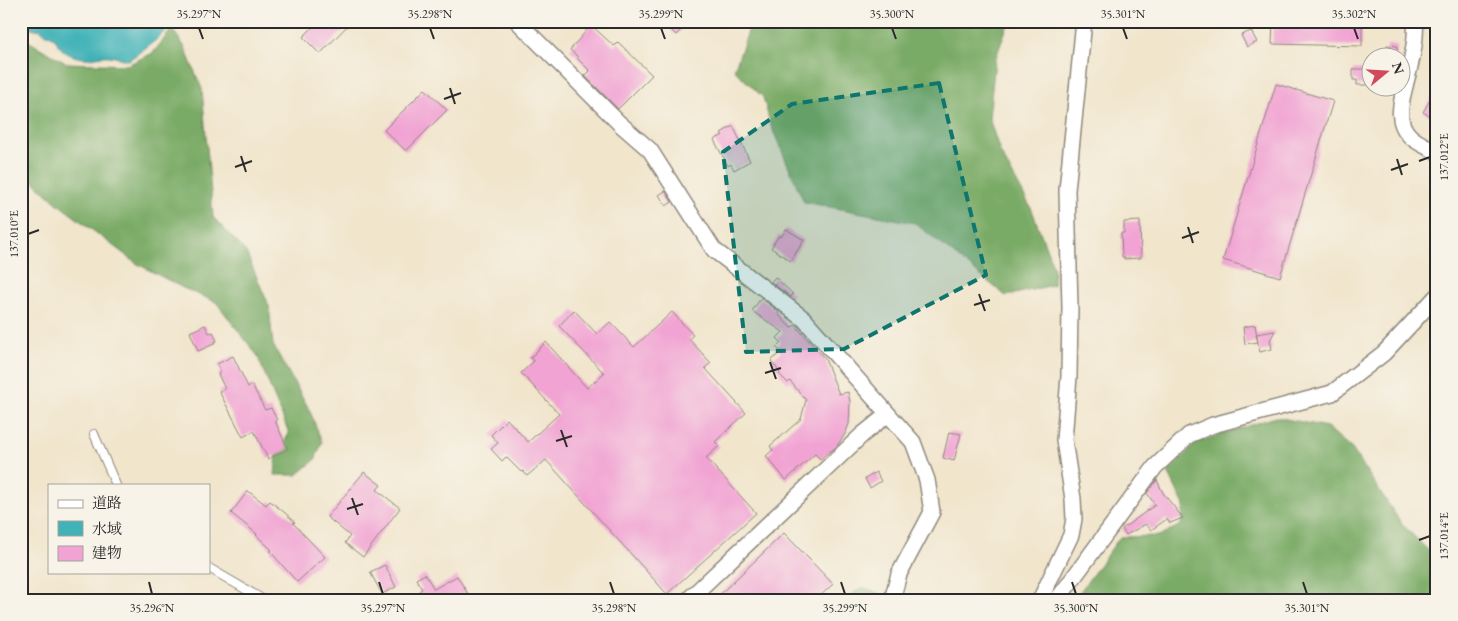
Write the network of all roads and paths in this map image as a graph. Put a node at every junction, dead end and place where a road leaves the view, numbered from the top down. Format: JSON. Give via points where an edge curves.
{"nodes":[{"id":1,"x":517,"y":21,"type":"edge"},
{"id":2,"x":1084,"y":21,"type":"edge"},
{"id":3,"x":1415,"y":21,"type":"edge"},
{"id":4,"x":1437,"y":152,"type":"edge"},
{"id":5,"x":1437,"y":296,"type":"edge"},
{"id":6,"x":888,"y":414,"type":"junction"},
{"id":7,"x":94,"y":434,"type":"dead end"},
{"id":8,"x":116,"y":484,"type":"edge"},
{"id":9,"x":210,"y":569,"type":"edge"},
{"id":10,"x":264,"y":600,"type":"edge"},
{"id":11,"x":688,"y":600,"type":"edge"},
{"id":12,"x":892,"y":600,"type":"edge"},
{"id":13,"x":1040,"y":600,"type":"edge"},
{"id":14,"x":1058,"y":600,"type":"edge"}],
"edges":[{"from":1,"to":6,"type":"street","via":[[650,150],[714,250],[804,319]]},
{"from":2,"to":13,"type":"street","via":[[1067,190],[1070,307],[1064,440],[1074,519],[1071,535]]},
{"from":3,"to":4,"type":"street","via":[[1400,115],[1403,128],[1411,137]]},
{"from":5,"to":14,"type":"street","via":[[1384,353],[1332,393],[1213,425],[1189,435],[1155,467]]},
{"from":6,"to":11,"type":"street"},
{"from":6,"to":12,"type":"street","via":[[912,442],[927,480],[932,512],[899,574]]},
{"from":7,"to":8,"type":"lane"},
{"from":9,"to":10,"type":"lane"}]}
